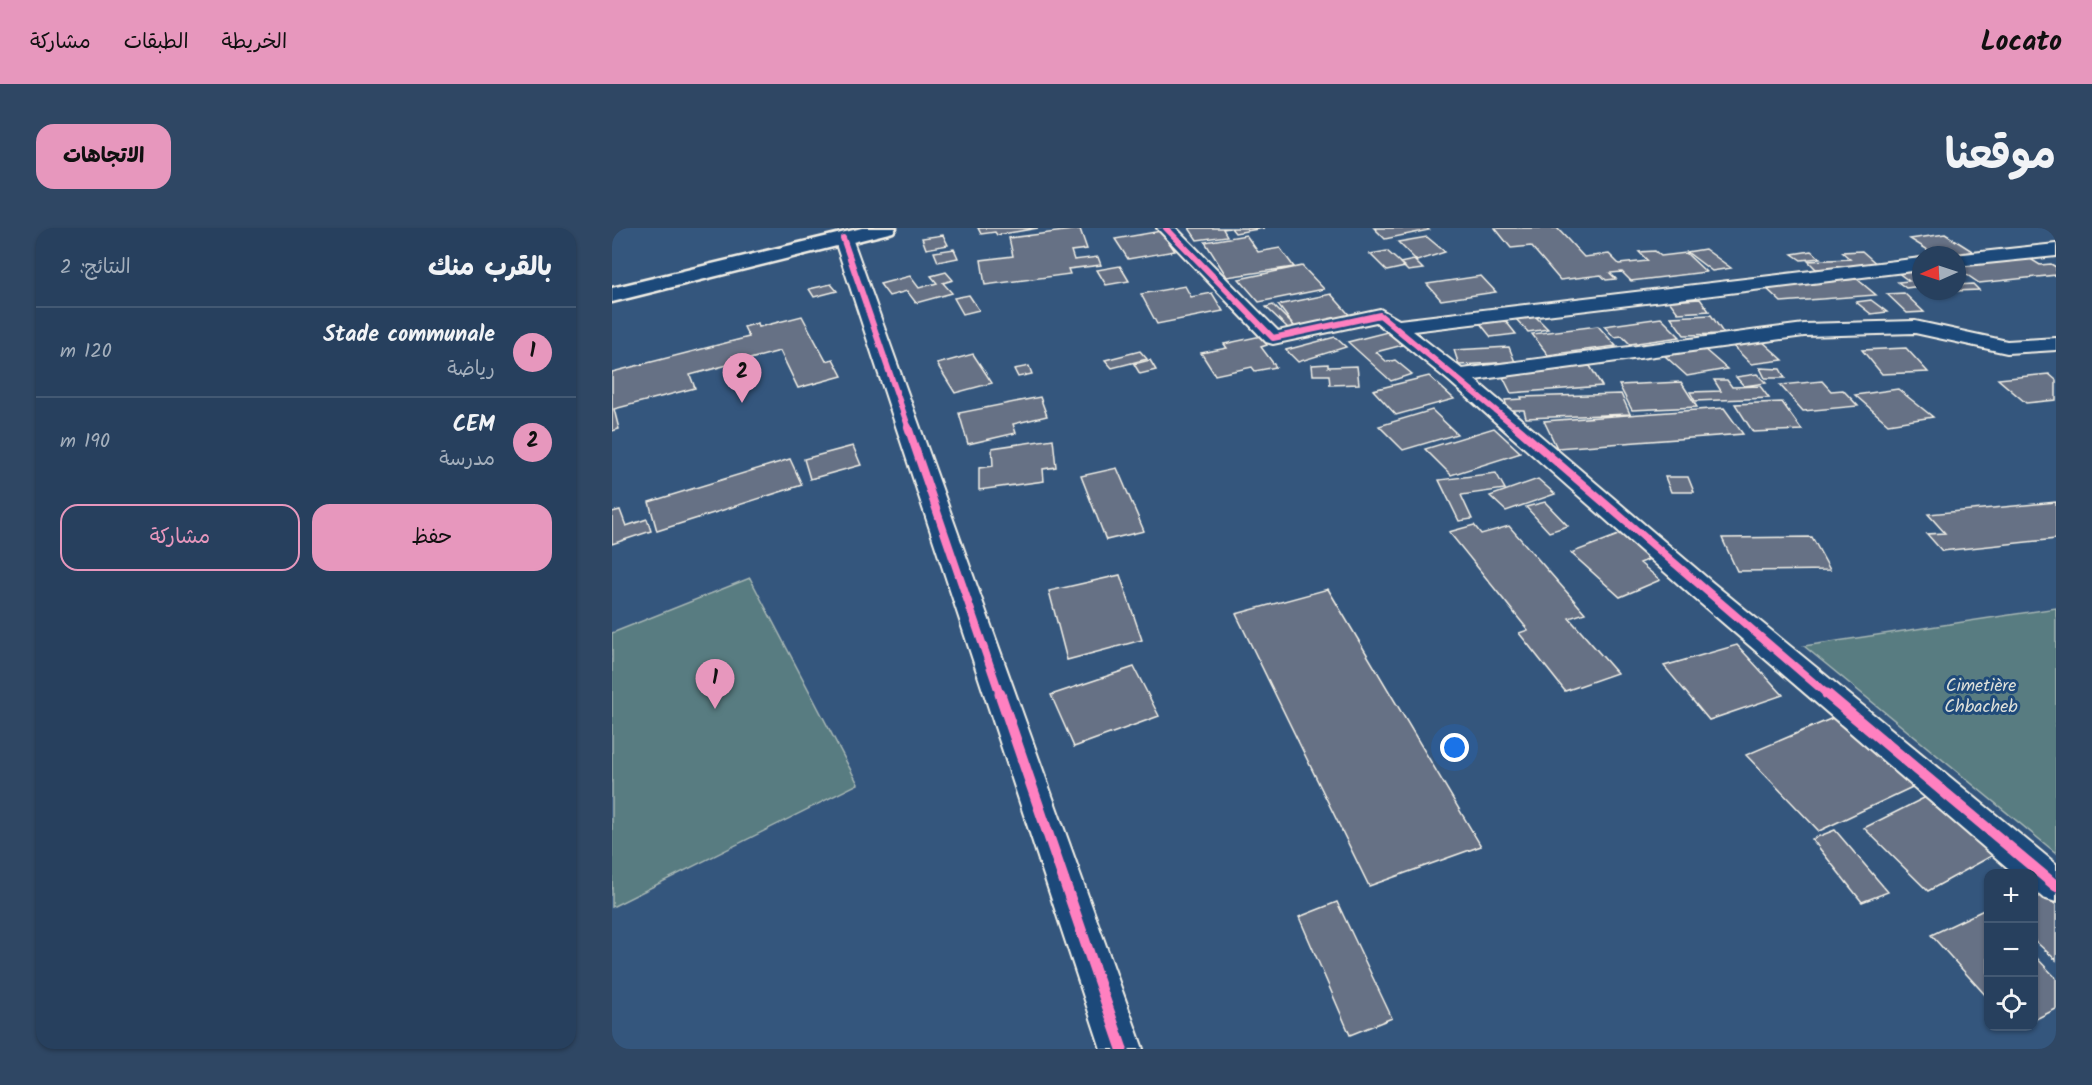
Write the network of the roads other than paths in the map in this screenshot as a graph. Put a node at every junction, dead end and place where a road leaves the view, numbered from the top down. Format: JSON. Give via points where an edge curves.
{"nodes":[{"id":1,"x":886,"y":228,"type":"edge"},
{"id":2,"x":1166,"y":228,"type":"edge"},
{"id":3,"x":843,"y":238,"type":"junction"},
{"id":4,"x":2056,"y":250,"type":"edge"},
{"id":5,"x":1966,"y":259,"type":"edge"},
{"id":6,"x":1912,"y":265,"type":"edge"},
{"id":7,"x":612,"y":295,"type":"edge"},
{"id":8,"x":1394,"y":327,"type":"junction"},
{"id":9,"x":2056,"y":344,"type":"edge"},
{"id":10,"x":1456,"y":376,"type":"junction"},
{"id":11,"x":2056,"y":886,"type":"edge"},
{"id":12,"x":1122,"y":1049,"type":"edge"}],
"edges":[{"from":1,"to":3,"type":"main road"},
{"from":2,"to":8,"type":"street","via":[[1273,338],[1380,315]]},
{"from":3,"to":7,"type":"main road"},
{"from":3,"to":12,"type":"street"},
{"from":4,"to":5,"type":"street"},
{"from":6,"to":8,"type":"street"},
{"from":8,"to":10,"type":"street"},
{"from":9,"to":10,"type":"street","via":[[2007,347],[1916,327],[1804,330]]},
{"from":10,"to":11,"type":"street","via":[[1703,590]]}]}
